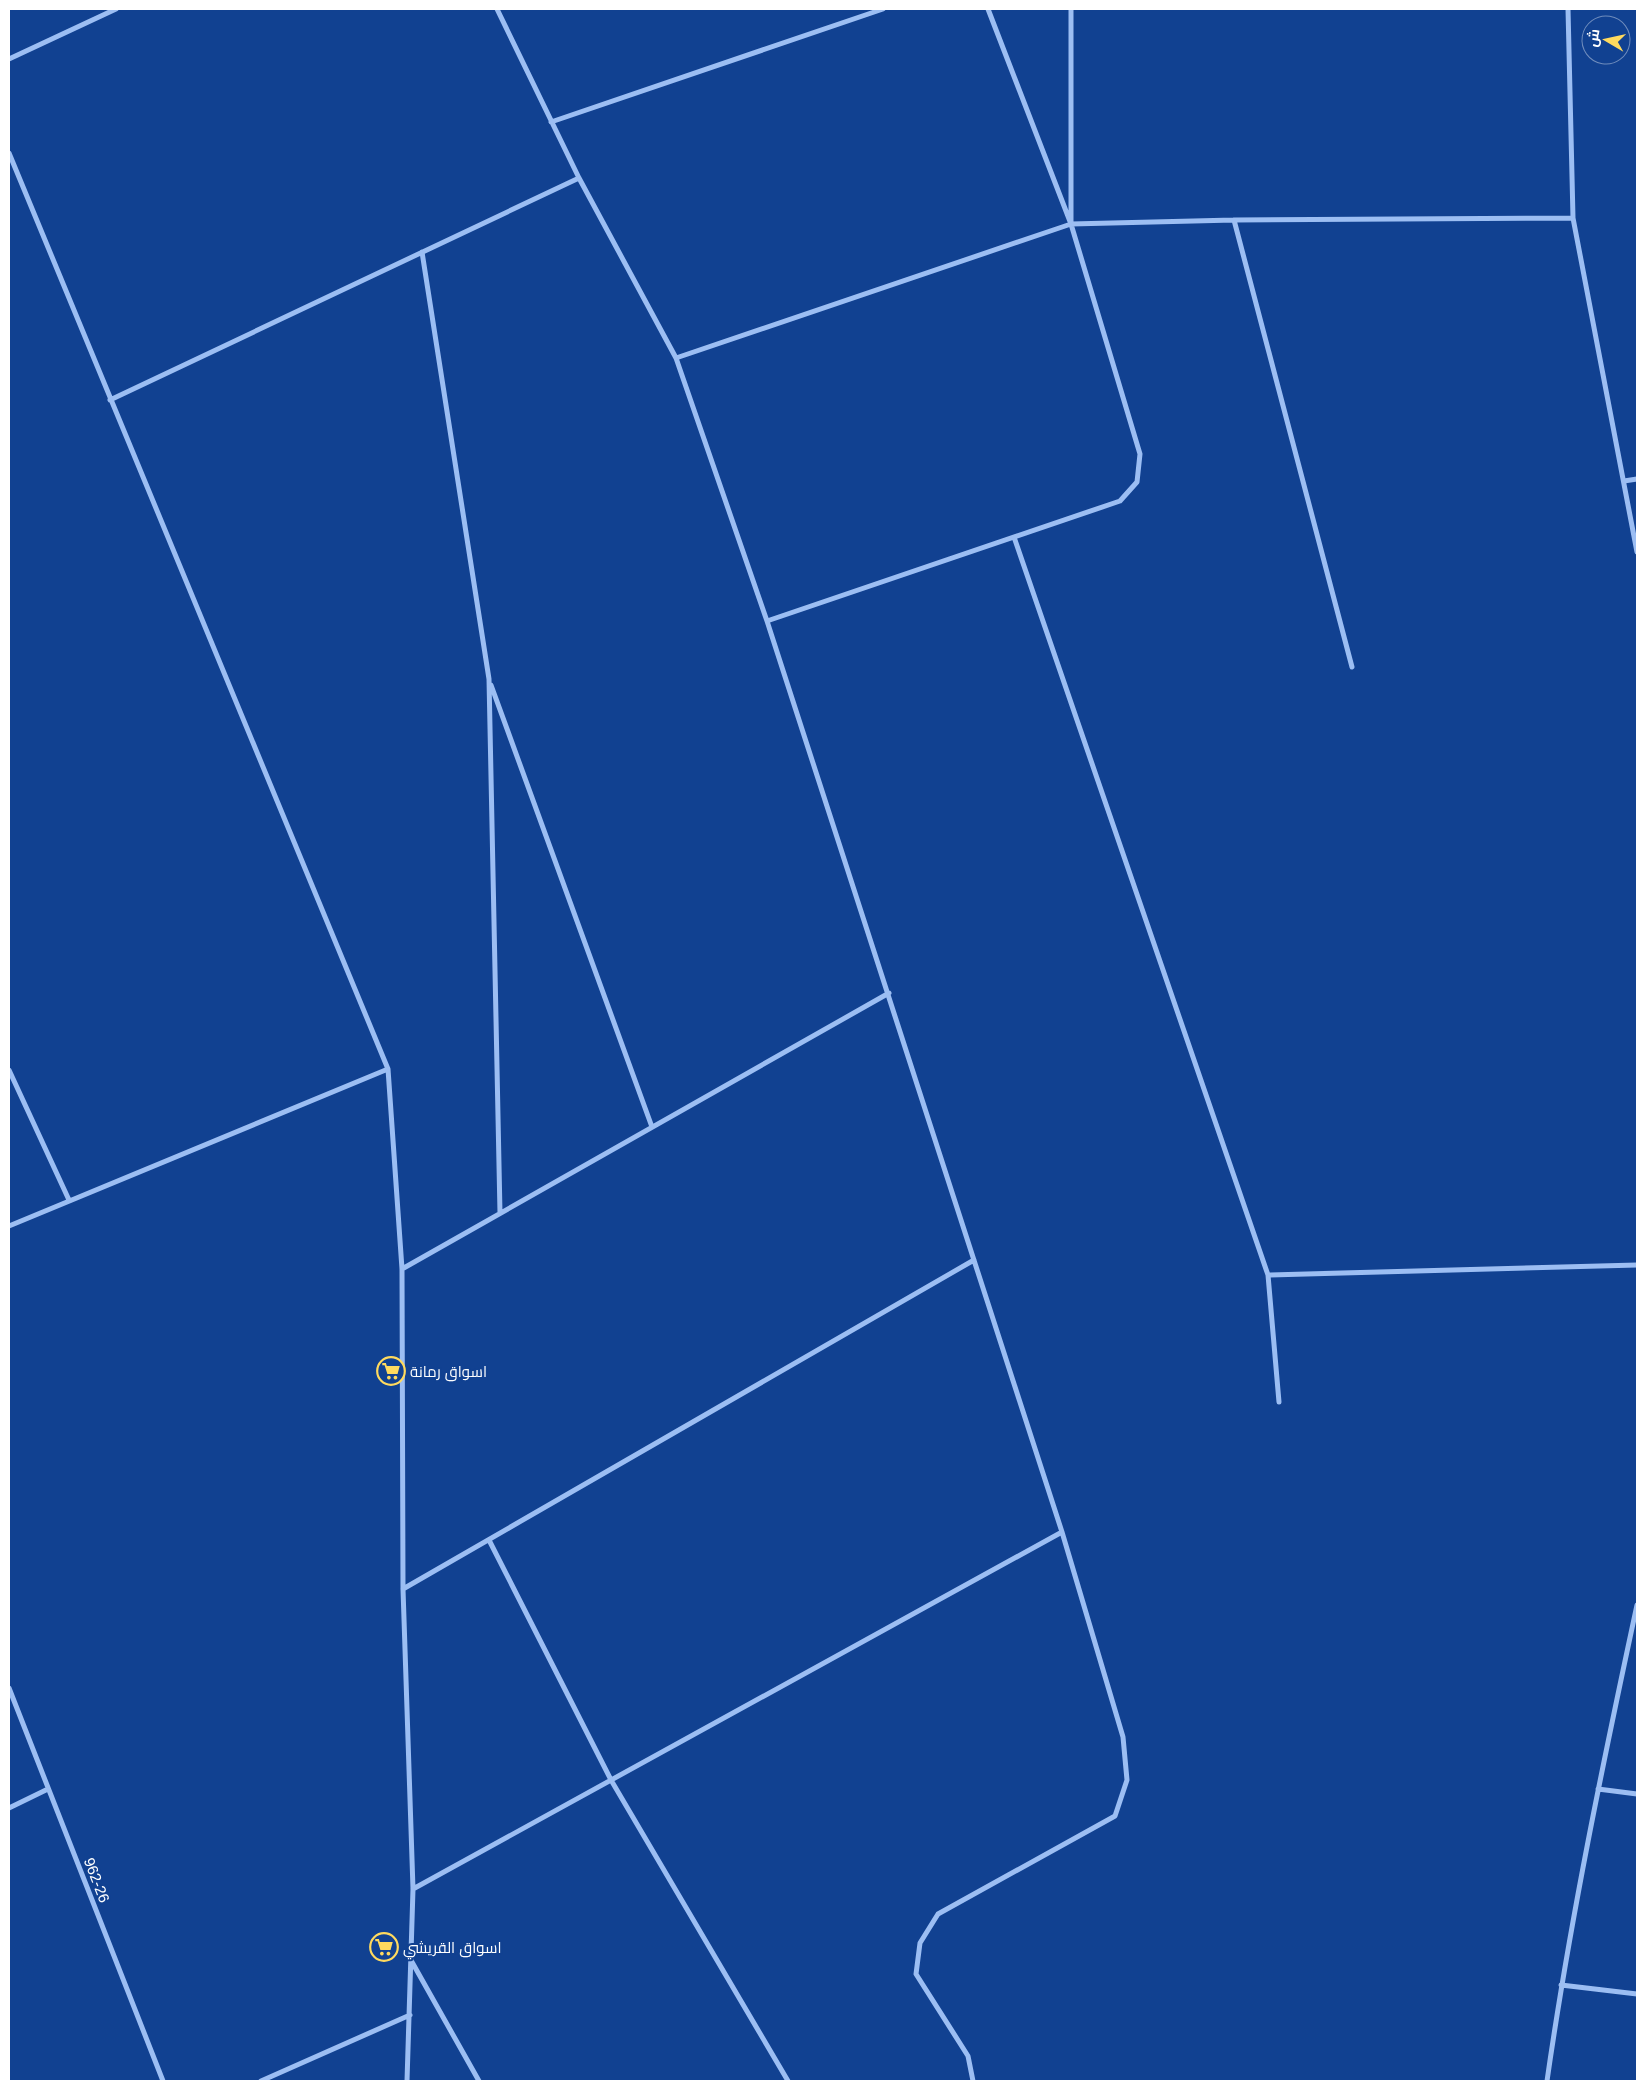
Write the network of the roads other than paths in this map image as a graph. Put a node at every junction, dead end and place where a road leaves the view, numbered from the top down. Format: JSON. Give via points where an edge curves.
{"nodes":[{"id":1,"x":116,"y":9,"type":"edge"},
{"id":2,"x":497,"y":9,"type":"edge"},
{"id":3,"x":883,"y":9,"type":"edge"},
{"id":4,"x":988,"y":9,"type":"edge"},
{"id":5,"x":1071,"y":9,"type":"edge"},
{"id":6,"x":1568,"y":9,"type":"edge"},
{"id":7,"x":9,"y":59,"type":"edge"},
{"id":8,"x":552,"y":122,"type":"junction"},
{"id":9,"x":9,"y":153,"type":"edge"},
{"id":10,"x":579,"y":178,"type":"junction"},
{"id":11,"x":1573,"y":218,"type":"junction"},
{"id":12,"x":1234,"y":220,"type":"junction"},
{"id":13,"x":1071,"y":224,"type":"junction"},
{"id":14,"x":422,"y":252,"type":"junction"},
{"id":15,"x":676,"y":358,"type":"junction"},
{"id":16,"x":110,"y":400,"type":"junction"},
{"id":17,"x":1637,"y":479,"type":"edge"},
{"id":18,"x":1624,"y":481,"type":"junction"},
{"id":19,"x":1014,"y":537,"type":"junction"},
{"id":20,"x":1637,"y":552,"type":"edge"},
{"id":21,"x":767,"y":621,"type":"junction"},
{"id":22,"x":1352,"y":667,"type":"dead end"},
{"id":23,"x":490,"y":679,"type":"junction"},
{"id":24,"x":889,"y":992,"type":"junction"},
{"id":25,"x":388,"y":1069,"type":"junction"},
{"id":26,"x":9,"y":1070,"type":"edge"},
{"id":27,"x":652,"y":1127,"type":"junction"},
{"id":28,"x":69,"y":1200,"type":"junction"},
{"id":29,"x":500,"y":1213,"type":"junction"},
{"id":30,"x":9,"y":1226,"type":"edge"},
{"id":31,"x":974,"y":1260,"type":"junction"},
{"id":32,"x":1637,"y":1265,"type":"edge"},
{"id":33,"x":402,"y":1269,"type":"junction"},
{"id":34,"x":1268,"y":1276,"type":"junction"},
{"id":35,"x":1279,"y":1402,"type":"dead end"},
{"id":36,"x":1062,"y":1532,"type":"junction"},
{"id":37,"x":489,"y":1540,"type":"junction"},
{"id":38,"x":403,"y":1589,"type":"junction"},
{"id":39,"x":1637,"y":1605,"type":"edge"},
{"id":40,"x":9,"y":1688,"type":"edge"},
{"id":41,"x":611,"y":1780,"type":"junction"},
{"id":42,"x":48,"y":1789,"type":"junction"},
{"id":43,"x":1598,"y":1789,"type":"junction"},
{"id":44,"x":1637,"y":1794,"type":"edge"},
{"id":45,"x":9,"y":1808,"type":"edge"},
{"id":46,"x":413,"y":1890,"type":"junction"},
{"id":47,"x":411,"y":1960,"type":"junction"},
{"id":48,"x":1561,"y":1985,"type":"junction"},
{"id":49,"x":1637,"y":1994,"type":"edge"},
{"id":50,"x":410,"y":2015,"type":"junction"},
{"id":51,"x":163,"y":2081,"type":"edge"},
{"id":52,"x":261,"y":2081,"type":"edge"},
{"id":53,"x":407,"y":2081,"type":"edge"},
{"id":54,"x":479,"y":2081,"type":"edge"},
{"id":55,"x":788,"y":2081,"type":"edge"},
{"id":56,"x":973,"y":2081,"type":"edge"},
{"id":57,"x":1547,"y":2081,"type":"edge"}],
"edges":[{"from":1,"to":7,"type":"street"},
{"from":2,"to":8,"type":"street"},
{"from":3,"to":8,"type":"street"},
{"from":4,"to":13,"type":"street"},
{"from":5,"to":13,"type":"street"},
{"from":6,"to":11,"type":"street"},
{"from":8,"to":10,"type":"street"},
{"from":9,"to":16,"type":"street"},
{"from":10,"to":14,"type":"street"},
{"from":10,"to":15,"type":"street"},
{"from":11,"to":12,"type":"street"},
{"from":11,"to":18,"type":"street"},
{"from":12,"to":13,"type":"street"},
{"from":12,"to":22,"type":"street"},
{"from":13,"to":15,"type":"street"},
{"from":13,"to":19,"type":"street","via":[[1140,454],[1137,482],[1120,501]]},
{"from":14,"to":16,"type":"street"},
{"from":14,"to":23,"type":"street"},
{"from":15,"to":21,"type":"street"},
{"from":16,"to":25,"type":"street"},
{"from":17,"to":18,"type":"street"},
{"from":18,"to":20,"type":"street"},
{"from":19,"to":21,"type":"street"},
{"from":19,"to":34,"type":"street"},
{"from":21,"to":24,"type":"street"},
{"from":23,"to":27,"type":"street"},
{"from":23,"to":29,"type":"street"},
{"from":24,"to":27,"type":"street"},
{"from":24,"to":31,"type":"street"},
{"from":25,"to":28,"type":"street"},
{"from":25,"to":33,"type":"street"},
{"from":26,"to":28,"type":"street"},
{"from":27,"to":29,"type":"street"},
{"from":28,"to":30,"type":"street"},
{"from":29,"to":33,"type":"street"},
{"from":31,"to":36,"type":"street"},
{"from":31,"to":37,"type":"street"},
{"from":32,"to":34,"type":"street"},
{"from":33,"to":38,"type":"street"},
{"from":34,"to":35,"type":"street"},
{"from":36,"to":41,"type":"street"},
{"from":36,"to":56,"type":"street","via":[[1123,1737],[1127,1780],[1115,1816],[938,1914],[920,1943],[916,1974],[968,2056]]},
{"from":37,"to":38,"type":"street"},
{"from":37,"to":41,"type":"street"},
{"from":38,"to":46,"type":"street"},
{"from":39,"to":43,"type":"street"},
{"from":40,"to":42,"type":"street","name":"962-26"},
{"from":41,"to":46,"type":"street"},
{"from":41,"to":55,"type":"street"},
{"from":42,"to":45,"type":"street"},
{"from":42,"to":51,"type":"street","name":"962-26"},
{"from":43,"to":44,"type":"street"},
{"from":43,"to":48,"type":"street"},
{"from":46,"to":47,"type":"street"},
{"from":47,"to":50,"type":"street"},
{"from":47,"to":54,"type":"street"},
{"from":48,"to":49,"type":"street"},
{"from":48,"to":57,"type":"street"},
{"from":50,"to":52,"type":"street"},
{"from":50,"to":53,"type":"street"}]}
